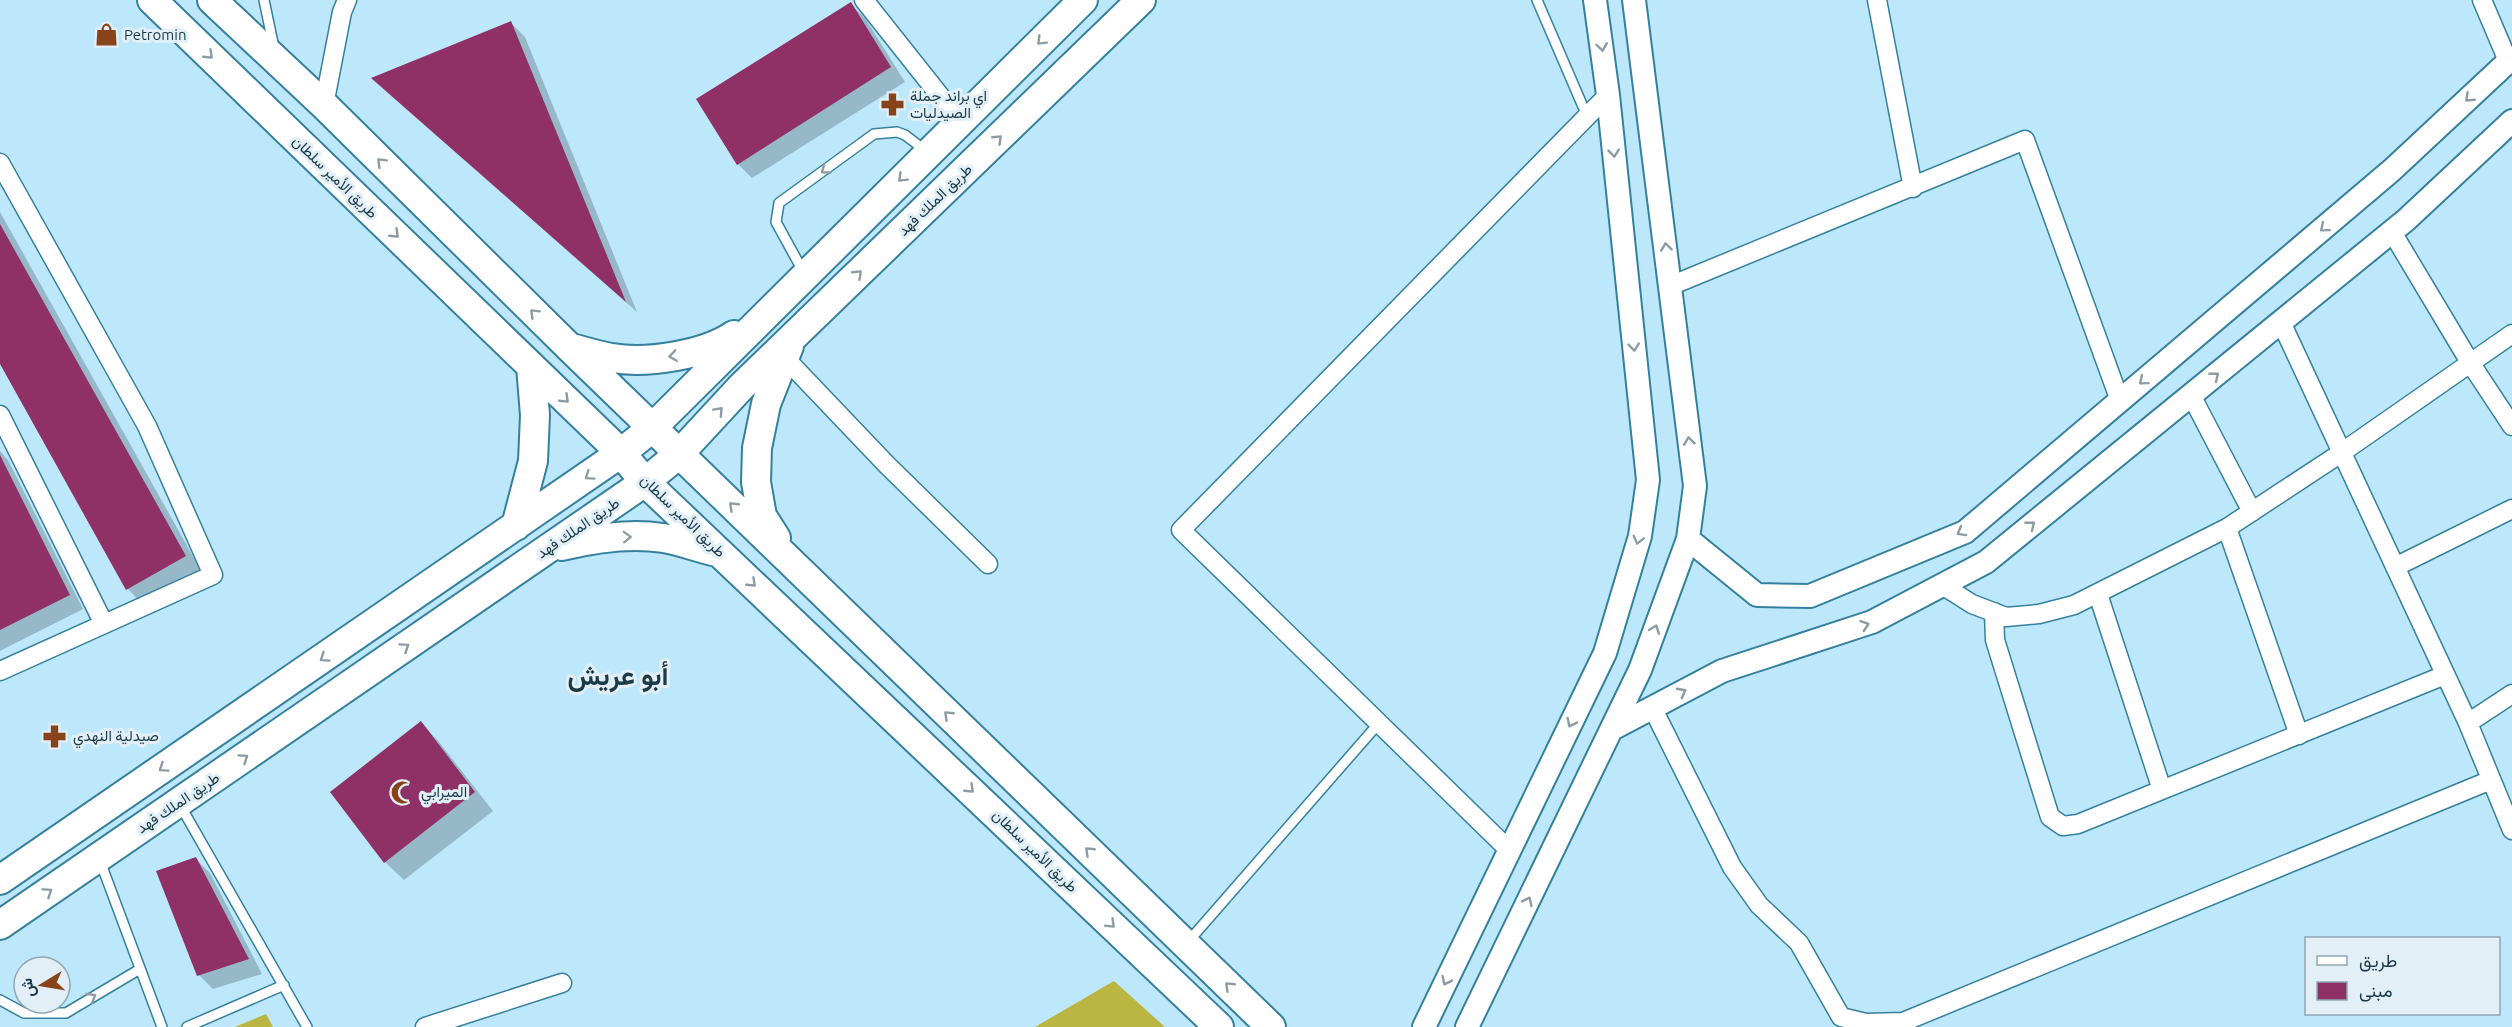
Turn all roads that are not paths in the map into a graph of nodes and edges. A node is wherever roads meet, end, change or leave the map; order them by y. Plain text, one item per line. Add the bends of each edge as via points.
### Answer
1 (152, 0) edge
2 (213, 0) edge
3 (264, 0) edge
4 (347, 0) edge
5 (864, 0) edge
6 (1083, 0) edge
7 (1141, 0) edge
8 (1537, 0) edge
9 (1595, 0) edge
10 (1634, 0) edge
11 (1877, 0) edge
12 (2482, 0) edge
13 (2510, 59) edge
14 (278, 62) junction
15 (1646, 89) junction
16 (1608, 95) junction
17 (324, 105) junction
18 (1587, 116) junction
19 (960, 121) junction
20 (2512, 121) edge
21 (928, 152) junction
22 (0, 163) edge
23 (1913, 188) junction
24 (2392, 232) junction
25 (805, 274) junction
26 (1670, 286) junction
27 (764, 316) junction
28 (2281, 322) junction
29 (2512, 334) edge
30 (569, 347) junction
31 (788, 348) junction
32 (2471, 364) junction
33 (531, 366) junction
34 (2191, 395) junction
35 (2120, 401) junction
36 (1, 421) edge
37 (2512, 426) edge
38 (652, 428) junction
39 (621, 453) junction
40 (2341, 453) junction
41 (679, 454) junction
42 (645, 482) junction
43 (2512, 509) edge
44 (2252, 512) junction
45 (516, 526) junction
46 (2227, 528) junction
47 (1688, 539) junction
48 (548, 549) junction
49 (721, 554) junction
50 (791, 563) junction
51 (988, 564) dead end
52 (2395, 567) junction
53 (1942, 585) junction
54 (2098, 594) junction
55 (1994, 612) junction
56 (104, 624) junction
57 (0, 671) edge
58 (2445, 675) junction
59 (2512, 694) edge
60 (1652, 707) junction
61 (1379, 723) junction
62 (2468, 723) junction
63 (1612, 729) junction
64 (2299, 735) junction
65 (2491, 780) junction
66 (2162, 790) junction
67 (178, 802) junction
68 (2512, 830) edge
69 (1509, 850) junction
70 (98, 857) junction
71 (0, 880) edge
72 (0, 925) edge
73 (1468, 936) junction
74 (1186, 945) junction
75 (1503, 953) junction
76 (140, 969) junction
77 (562, 982) dead end
78 (284, 985) junction
79 (0, 1000) edge
80 (162, 1027) edge
81 (187, 1027) edge
82 (307, 1027) edge
83 (425, 1027) edge
84 (1219, 1027) edge
85 (1271, 1027) edge
86 (1424, 1027) edge
87 (1467, 1027) edge

1 -> 33 highway, طريق الأمير سلطان
2 - 14 highway
3 - 14 lane
4 - 17 street
5 - 19 street
6 -> 19 highway
31 -> 7 highway, طريق الملك فهد
8 - 18 lane
9 -> 16 street
10 - 15 street
11 - 23 street
12 - 13 street
13 -> 35 street via 2392,170
14 - 17 highway
15 - 16 street
26 -> 15 street
16 - 18 street
16 -> 69 street via 1648,480 1640,536 1605,653
30 -> 17 highway
18 - 61 street via 1181,530
19 - 21 highway
20 - 24 street
21 -> 25 highway
21 -> 25 lane via 897,132 874,134 779,203 777,222
22 - 56 street via 147,426 213,575
23 - 26 street
23 - 35 street via 2025,140
24 - 28 street
24 - 32 street
25 - 27 highway
47 -> 26 street via 1695,486
27 -> 30 highway via 720,344 677,357 613,359
27 - 38 highway
34 -> 28 street
28 - 40 street
29 - 32 street
30 - 38 highway
41 -> 31 highway, طريق الملك فهد via 741,387
31 - 50 highway via 766,404 757,448 756,482 762,516
31 - 51 street via 887,465
32 - 37 street
32 - 40 street
33 -> 39 highway, طريق الأمير سلطان
33 - 45 highway via 535,415 532,461
34 - 44 street
53 -> 34 street via 1986,562
35 -> 47 street via 1965,532 1810,596 1756,595
36 - 56 street
38 - 39 highway
38 - 41 highway
39 - 42 highway, طريق الأمير سلطان
39 -> 45 highway
40 - 44 street
40 - 52 street
41 - 42 highway, طريق الملك فهد
50 -> 41 highway
42 - 48 highway, طريق الملك فهد
42 - 49 highway, طريق الأمير سلطان
43 - 52 street
44 - 46 street
45 -> 71 highway
46 - 54 street
46 - 64 street
63 -> 47 street via 1640,670
48 -> 49 highway via 631,536 663,538
67 -> 48 highway, طريق الملك فهد
49 -> 84 highway, طريق الأمير سلطان
74 -> 50 highway
52 - 58 street
53 - 55 street
60 -> 53 street via 1722,671 1872,622
54 - 55 street via 2039,614 2006,617
54 - 66 street
55 - 66 street via 1995,640 2050,817 2062,826 2078,824
56 - 57 street
58 - 62 street
58 - 64 street
59 - 62 street
60 - 63 street
60 - 65 street via 1732,867 1759,905 1799,944 1841,1017 1866,1023 1903,1022
61 - 69 street
61 - 74 lane
62 - 65 street
75 -> 63 street
64 - 66 street
65 - 68 street
67 - 70 highway, طريق الملك فهد
67 - 78 lane
69 - 73 street
72 -> 70 highway, طريق الملك فهد
70 - 76 lane
73 - 75 street
73 -> 86 street
85 -> 74 highway
75 - 87 street
79 -> 76 lane via 24,1013 66,1013
76 - 80 lane
77 - 83 street
78 - 81 lane
78 - 82 lane

